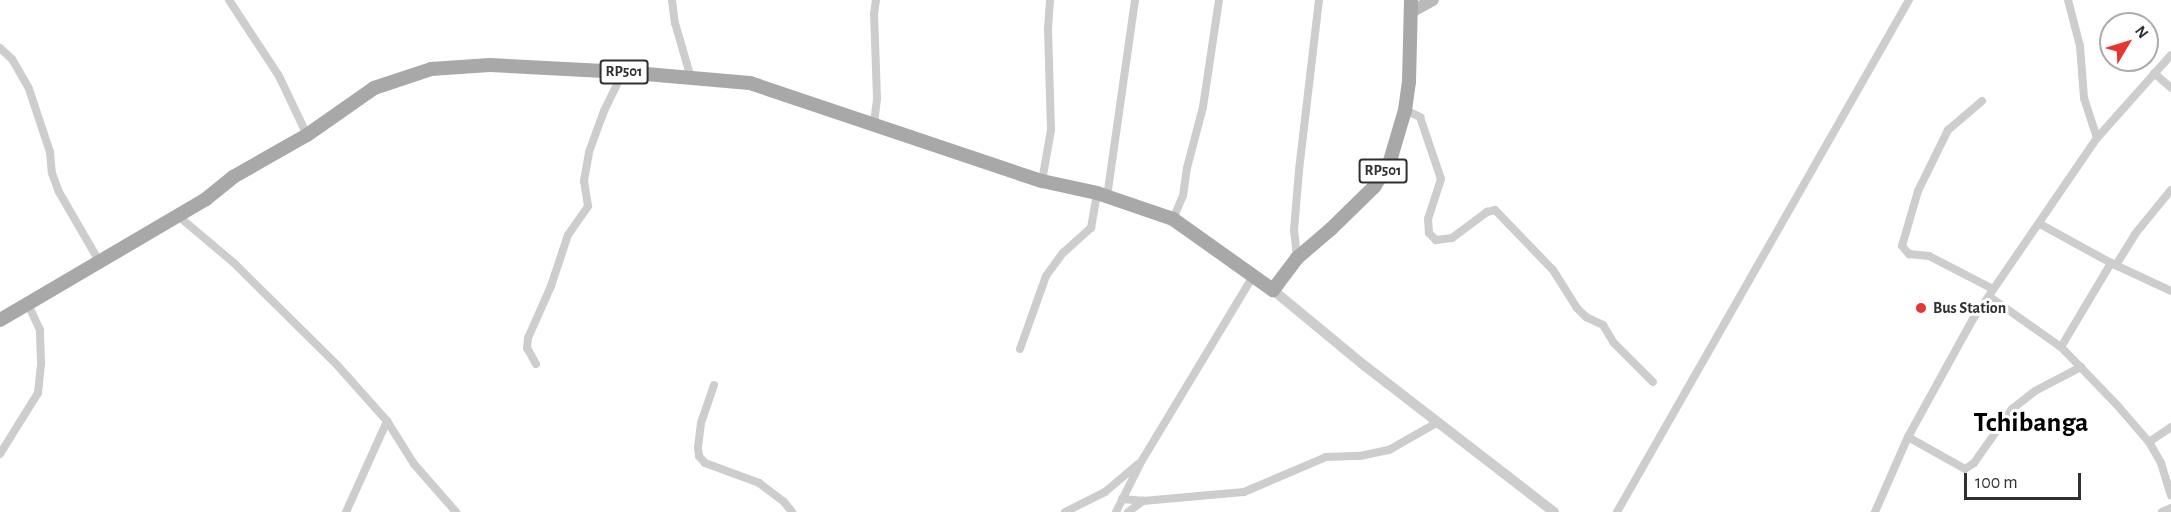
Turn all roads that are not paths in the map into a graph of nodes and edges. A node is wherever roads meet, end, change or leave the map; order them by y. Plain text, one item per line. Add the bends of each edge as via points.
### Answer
1 (229, 0) edge
2 (672, 0) edge
3 (876, 0) edge
4 (1050, 0) edge
5 (1135, 0) edge
6 (1219, 0) edge
7 (1319, 0) edge
8 (1433, 0) edge
9 (1909, 0) edge
10 (2068, 0) edge
11 (1411, 6) edge
12 (0, 48) edge
13 (2171, 55) edge
14 (623, 72) junction
15 (2154, 73) junction
16 (691, 78) junction
17 (2171, 88) edge
18 (1982, 101) dead end
19 (1405, 110) junction
20 (874, 123) junction
21 (307, 135) junction
22 (2097, 138) junction
23 (1042, 181) junction
24 (2171, 190) edge
25 (1102, 195) junction
26 (177, 215) junction
27 (1173, 219) junction
28 (2040, 224) junction
29 (1297, 258) junction
30 (99, 261) junction
31 (2113, 264) junction
32 (1253, 276) junction
33 (1273, 290) junction
34 (2171, 291) edge
35 (1991, 293) junction
36 (28, 304) junction
37 (0, 320) edge
38 (2061, 347) junction
39 (1020, 349) dead end
40 (536, 364) dead end
41 (2080, 367) junction
42 (1653, 382) dead end
43 (714, 385) dead end
44 (387, 421) junction
45 (1438, 422) junction
46 (2171, 427) edge
47 (1908, 437) junction
48 (2149, 442) junction
49 (0, 454) edge
50 (1141, 462) junction
51 (2171, 496) edge
52 (1122, 499) junction
53 (1143, 501) junction
54 (2171, 508) edge
55 (346, 512) edge
56 (456, 512) edge
57 (792, 512) edge
58 (1065, 512) edge
59 (1116, 512) edge
60 (1128, 512) edge
61 (1554, 512) edge
62 (1617, 512) edge
63 (1875, 512) edge
64 (2162, 512) edge

1 - 21 street via 279,76
2 - 16 street
3 - 20 street
4 - 23 street via 1051,130
5 - 25 street
6 - 27 street via 1203,107 1183,196
7 - 29 street via 1299,170 1294,230
8 - 11 main road
9 - 62 street
10 - 22 street via 2080,46 2084,98
11 - 19 main road, RP501
12 - 30 street via 12,59 29,90 59,192
13 - 15 street
14 - 16 main road, RP501
14 - 21 main road, RP501 via 490,65 431,69 374,88
14 - 40 street via 589,152 584,181 588,206 568,236 528,338 527,348
15 - 17 street
15 - 22 street
16 - 20 main road, RP501 via 750,83
18 - 35 street via 1948,130 1918,191 1902,246 1909,254 1929,256
19 - 29 main road, RP501 via 1389,161 1374,187
19 - 42 street via 1420,117 1441,179 1428,219 1429,233 1436,240 1452,238 1495,210 1552,270 1577,308 1603,326 1614,343
20 - 23 main road, RP501
21 - 26 main road, RP501 via 233,177 206,199
22 - 28 street
23 - 25 main road, RP501
24 - 31 street
25 - 27 main road, RP501
25 - 39 street via 1091,228 1046,276
26 - 30 main road, RP501
26 - 44 street via 234,262
27 - 32 main road, RP501
28 - 31 street
28 - 35 street
29 - 33 main road, RP501
30 - 36 main road, RP501
31 - 34 street
31 - 38 street
32 - 33 main road, RP501
32 - 50 street
33 - 45 street
35 - 38 street
35 - 47 street
36 - 37 main road, RP501
36 - 49 street via 40,330 38,393
38 - 41 street
41 - 47 street via 2035,391 2012,409 1965,469
41 - 48 street
43 - 57 street via 701,423 699,456 705,463 759,483
44 - 55 street
44 - 56 street via 414,464
45 - 53 street via 1389,450 1326,457 1245,492
45 - 61 street
46 - 48 street
47 - 63 street
48 - 51 street via 2161,463
50 - 52 street
50 - 58 street via 1105,492
52 - 53 street
52 - 59 street
53 - 60 street
54 - 64 street

